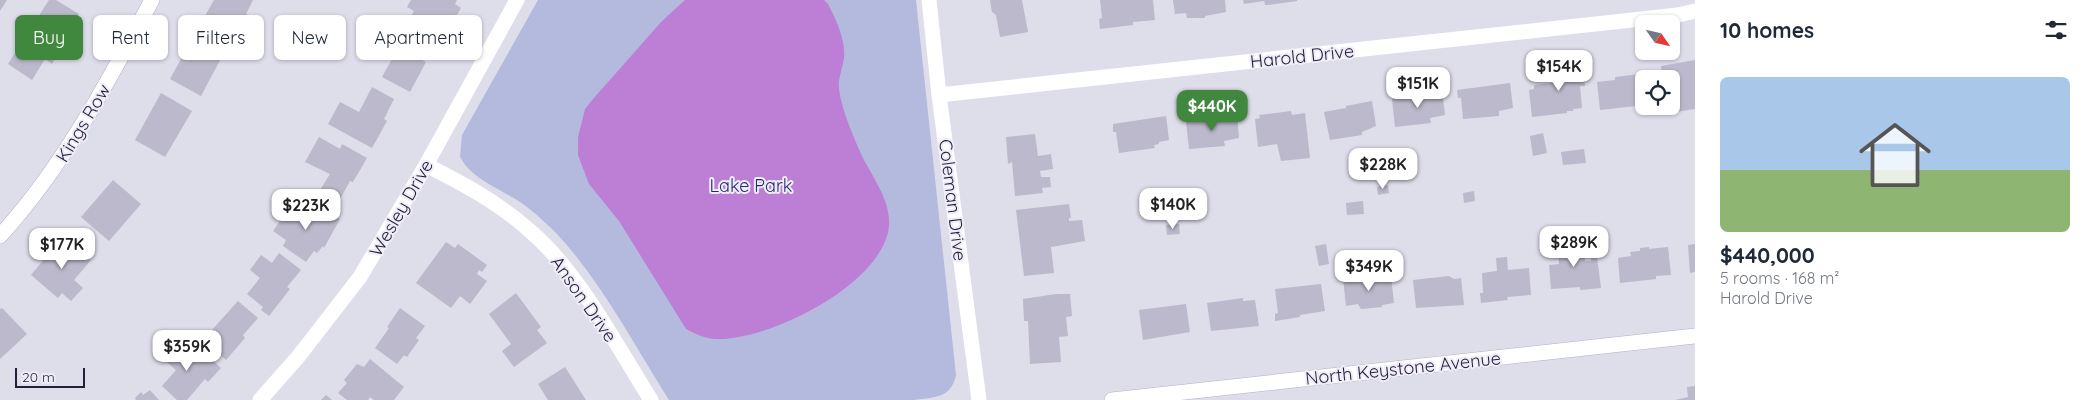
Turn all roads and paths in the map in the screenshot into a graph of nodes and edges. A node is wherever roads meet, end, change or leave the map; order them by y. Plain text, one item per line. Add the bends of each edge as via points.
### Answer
1 (152, 0) edge
2 (517, 0) edge
3 (929, 0) edge
4 (1695, 11) edge
5 (939, 95) junction
6 (426, 165) junction
7 (0, 236) edge
8 (1695, 336) edge
9 (260, 400) edge
10 (651, 400) edge
11 (979, 400) edge
12 (1112, 400) edge

1 - 7 street, Kings Row via 77,135 41,188
2 - 6 street, Wesley Drive
3 - 5 street, Coleman Drive
4 - 5 street, Harold Drive
5 - 11 street, Coleman Drive
6 - 9 street, Wesley Drive via 360,277
6 - 10 street, Anson Drive via 507,212 550,250 578,286
8 - 12 street, North Keystone Avenue

